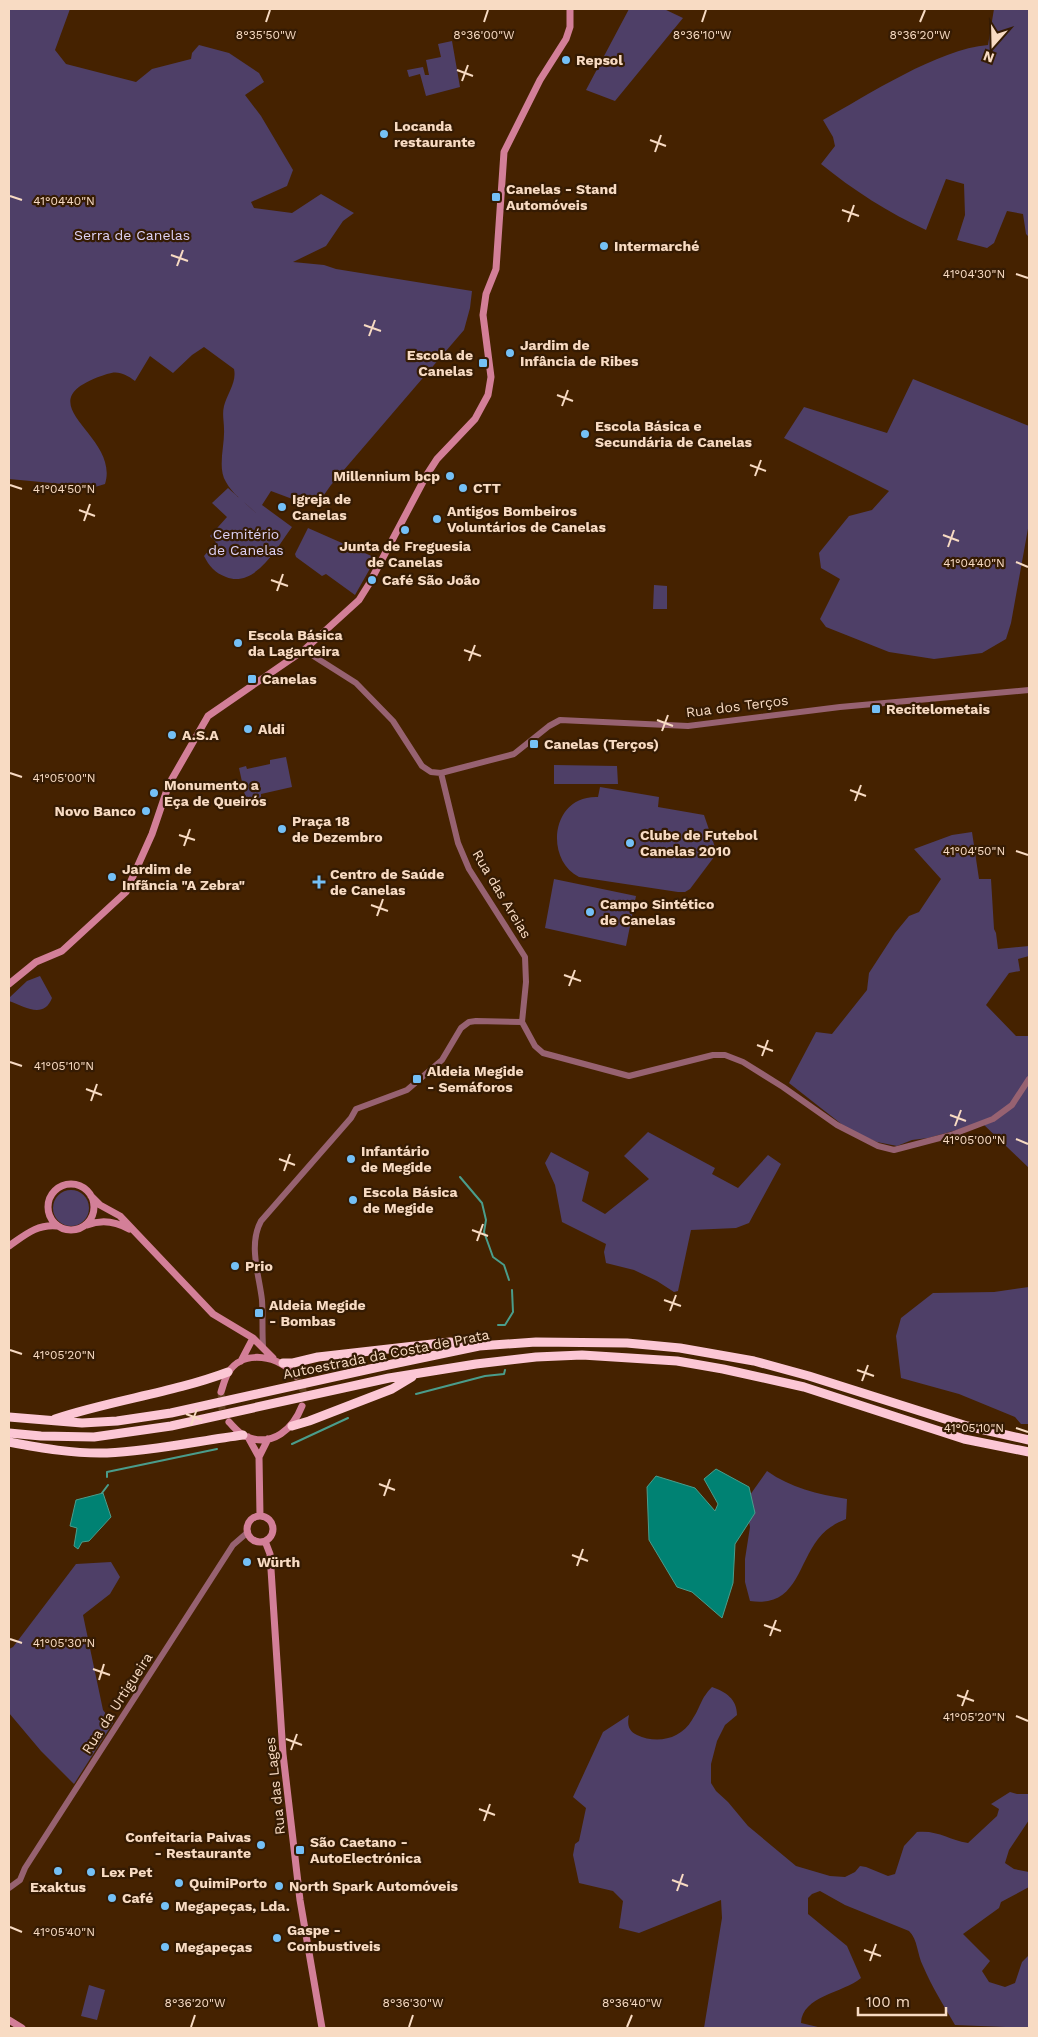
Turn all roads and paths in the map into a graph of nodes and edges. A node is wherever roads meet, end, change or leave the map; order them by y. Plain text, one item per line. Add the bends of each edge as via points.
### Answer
1 (570, 9) edge
2 (304, 650) junction
3 (1029, 690) edge
4 (441, 773) junction
5 (9, 984) edge
6 (522, 1022) junction
7 (1029, 1079) edge
8 (91, 1196) junction
9 (48, 1205) junction
10 (57, 1226) junction
11 (82, 1228) junction
12 (35, 1229) junction
13 (134, 1232) junction
14 (9, 1246) edge
15 (263, 1323) junction
16 (240, 1332) junction
17 (253, 1338) junction
18 (479, 1346) junction
19 (262, 1347) junction
20 (246, 1350) junction
21 (273, 1358) junction
22 (241, 1361) junction
23 (283, 1363) junction
24 (228, 1372) junction
25 (415, 1375) junction
26 (296, 1376) tunnel mouth
27 (221, 1392) tunnel mouth
28 (302, 1406) tunnel mouth
29 (9, 1417) edge
30 (52, 1421) junction
31 (229, 1422) tunnel mouth
32 (292, 1426) junction
33 (9, 1433) edge
34 (245, 1436) junction
35 (268, 1439) junction
36 (1029, 1440) edge
37 (9, 1442) edge
38 (1029, 1452) edge
39 (259, 1457) junction
40 (260, 1516) junction
41 (248, 1532) junction
42 (265, 1541) junction
43 (9, 1888) edge
44 (9, 2020) edge
45 (22, 2028) edge
46 (322, 2028) edge

1 - 2 main road via 570,28 566,39 540,80 504,152 496,269 486,294 483,315 491,377 488,395 475,419 437,459 426,476 359,600
2 - 4 street via 365,691 393,722 422,766 431,772
2 - 5 main road via 208,716 169,784 152,834 126,892 62,951 36,962
3 - 4 street, Rua dos Terços via 840,707 703,725 560,720 514,754
4 - 6 street, Rua das Areias via 458,843 469,870 525,957 527,972
6 - 7 street via 543,1053 629,1076 724,1055 751,1066 836,1125 878,1146 894,1150 951,1135 993,1119 1012,1105
6 - 15 street via 468,1022 442,1060 407,1090 356,1109 260,1221 255,1232
8 - 9 main road via 83,1187 68,1184 54,1191
8 - 11 main road via 94,1210
8 - 13 main road via 120,1216
9 - 10 main road via 48,1213
9 - 12 main road via 42,1222
10 - 11 main road via 69,1230
10 - 12 main road via 45,1225
11 - 13 main road via 103,1221 115,1222
12 - 14 main road
13 - 16 main road via 213,1314
15 - 17 street
15 - 19 street
16 - 17 main road
16 - 20 main road
17 - 19 main road
17 - 20 main road
18 - 23 highway via 450,1342
18 - 30 highway, Autoestrada da Costa de Prata via 171,1413 116,1421
18 - 36 highway, Autoestrada da Costa de Prata via 536,1342 627,1343 726,1355 809,1376 967,1426
19 - 21 main road
20 - 22 main road
21 - 22 main road
21 - 23 main road
22 - 24 main road
23 - 26 main road
24 - 27 main road
24 - 30 highway
25 - 32 highway via 392,1389
25 - 33 highway, Autoestrada da Costa de Prata via 171,1426 94,1437
25 - 38 highway, Autoestrada da Costa de Prata via 536,1357 582,1355 677,1361 804,1387 964,1439
28 - 32 main road
29 - 30 highway, Autoestrada da Costa de Prata
31 - 34 main road
32 - 35 main road
34 - 35 main road
34 - 37 highway via 163,1449 106,1453 69,1452
34 - 39 main road
35 - 39 main road
39 - 40 main road
40 - 41 main road via 250,1521
40 - 42 main road, Rua das Lages via 271,1521 273,1528
41 - 42 main road via 252,1539
41 - 43 street, Rua da Urtigueira via 233,1544 20,1880
42 - 46 main road, Rua das Lages via 270,1554 283,1754 300,1900
44 - 45 main road

